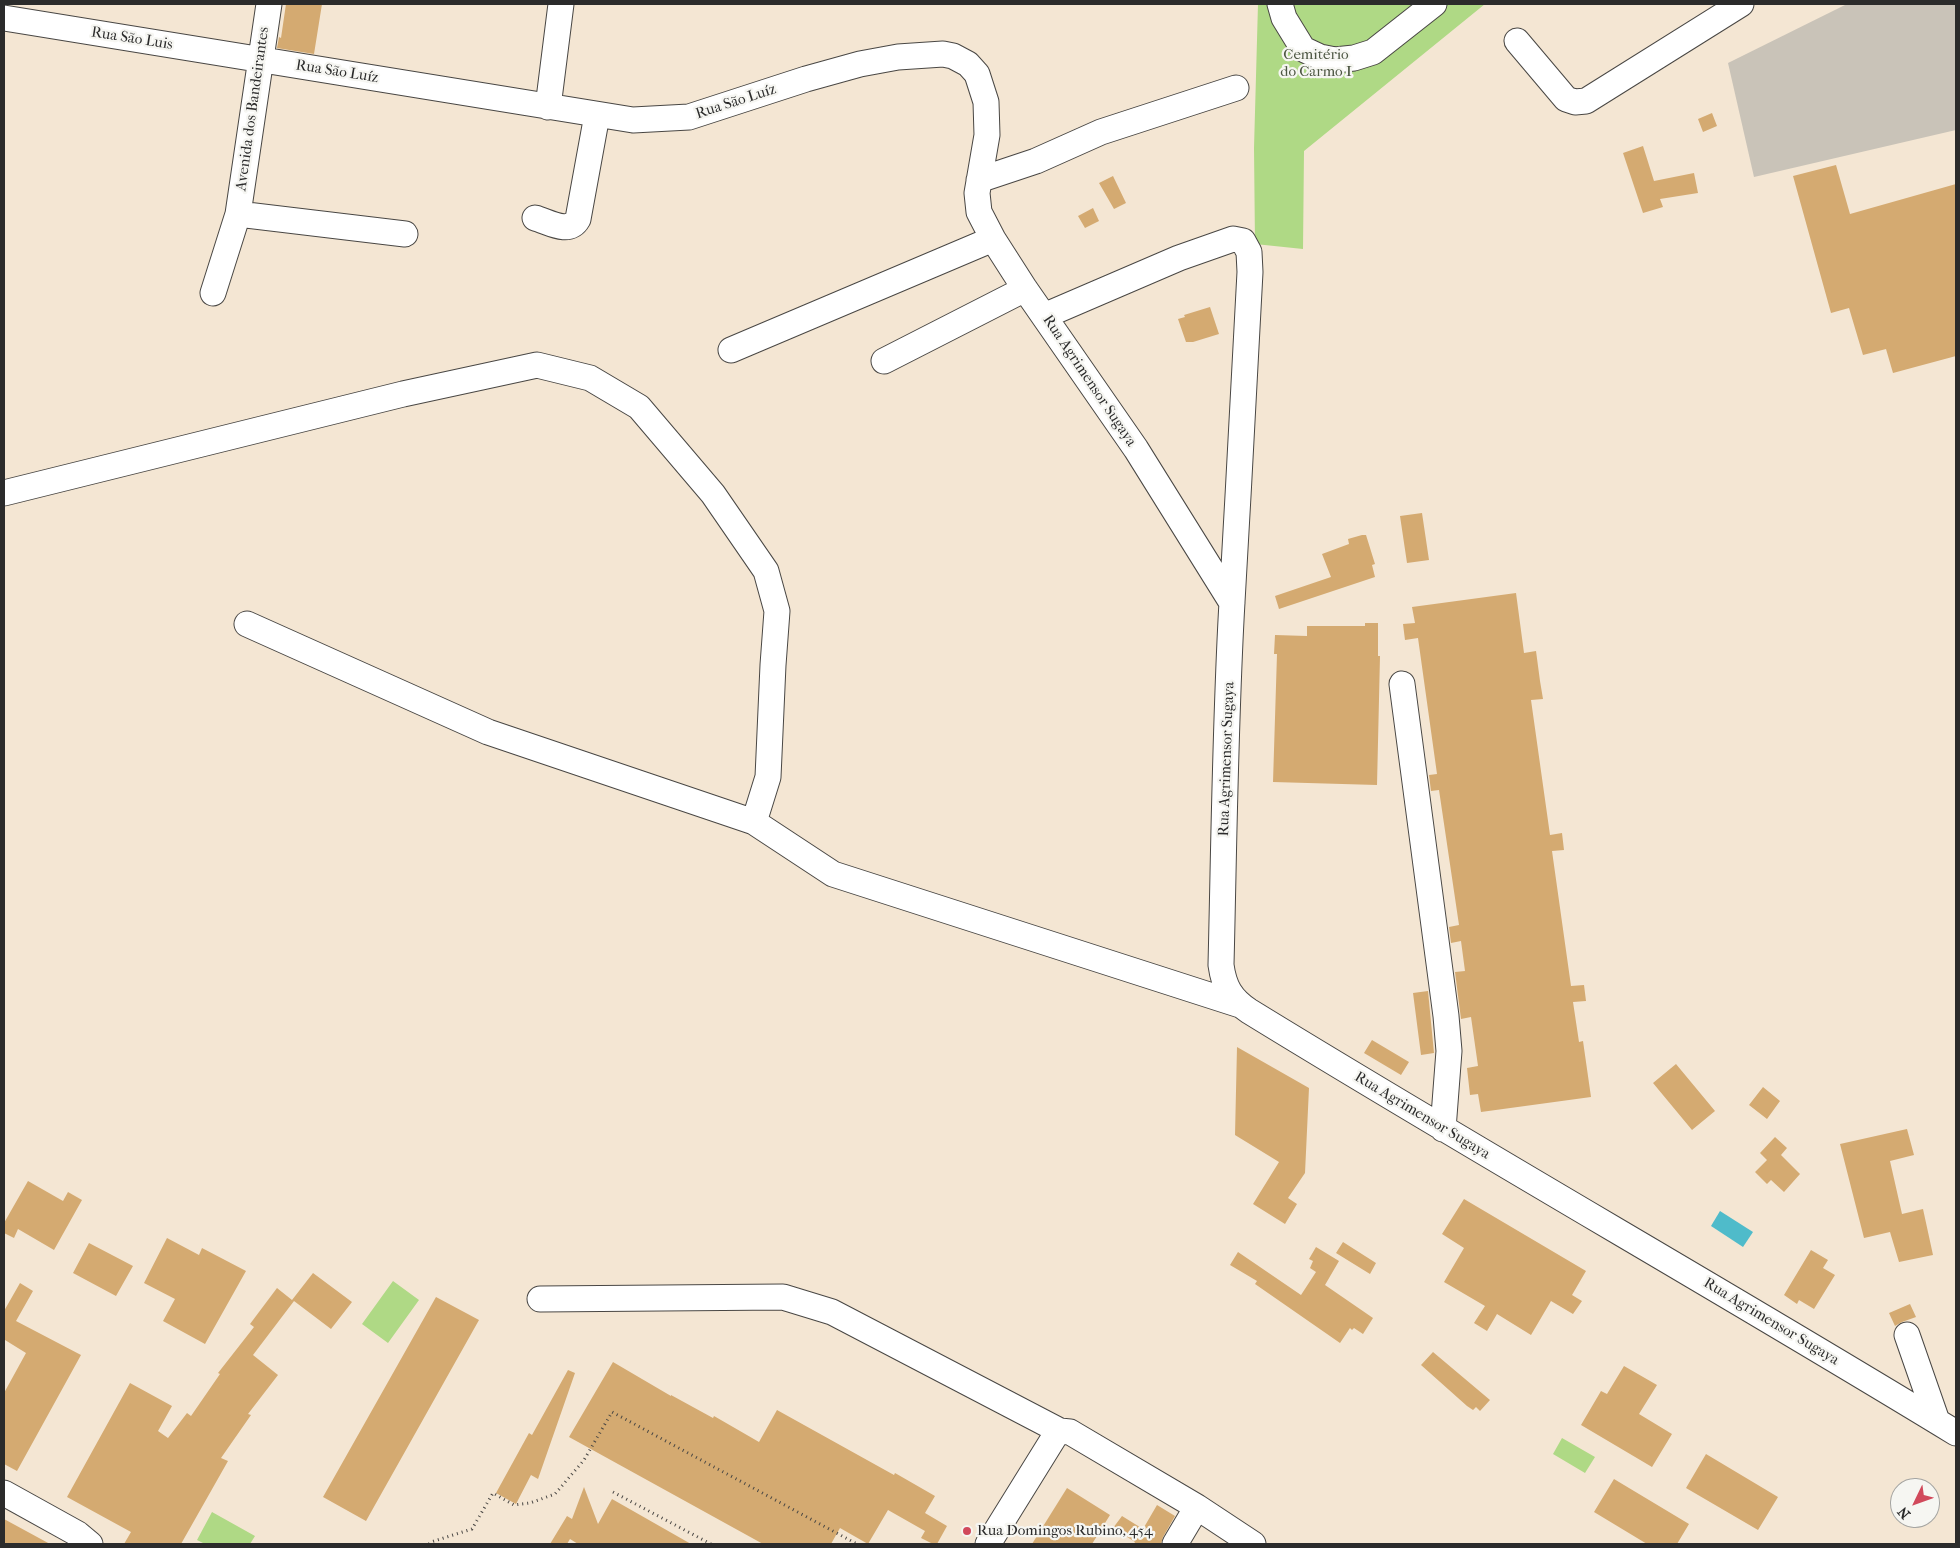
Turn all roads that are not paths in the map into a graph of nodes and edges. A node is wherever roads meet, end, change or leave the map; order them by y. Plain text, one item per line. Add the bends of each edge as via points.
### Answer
1 (269, 4) edge
2 (561, 4) edge
3 (1280, 4) edge
4 (1434, 4) edge
5 (1741, 4) edge
6 (4, 18) edge
7 (1517, 41) dead end
8 (260, 60) junction
9 (1236, 88) dead end
10 (548, 107) junction
11 (597, 115) junction
12 (979, 180) junction
13 (238, 214) junction
14 (535, 218) dead end
15 (405, 234) dead end
16 (993, 239) junction
17 (1025, 289) junction
18 (213, 293) dead end
19 (1044, 316) junction
20 (731, 350) dead end
21 (884, 361) dead end
22 (4, 493) edge
23 (1232, 603) junction
24 (247, 624) dead end
25 (1402, 684) dead end
26 (754, 822) junction
27 (1240, 1005) junction
28 (1443, 1129) junction
29 (540, 1299) dead end
30 (1907, 1335) dead end
31 (1946, 1427) edge
32 (1060, 1431) junction
33 (4, 1493) edge
34 (1197, 1508) junction
35 (90, 1544) edge
36 (988, 1544) edge
37 (1175, 1544) edge
38 (1253, 1544) edge

1 - 8 street, Avenida dos Bandeirantes
2 - 10 street
3 - 4 street via 1284,18 1303,50 1336,60 1373,52
5 - 7 street via 1586,101 1566,99
6 - 8 street, Rua São Luis
8 - 10 street, Rua São Luíz
8 - 13 street, Avenida dos Bandeirantes
9 - 12 street via 1101,132
10 - 11 street, Rua São Luíz
11 - 12 street, Rua São Luíz via 634,120 690,118 860,64 943,54 953,56 974,69 986,102 987,134
11 - 14 street via 578,218 568,227
12 - 16 street, Rua Agrimensor Sugaya via 979,212
13 - 15 street
13 - 18 street, Avenida dos Bandeirantes
16 - 17 street, Rua Agrimensor Sugaya
16 - 20 street
17 - 19 street, Rua Agrimensor Sugaya
17 - 21 street
19 - 23 street, Rua Agrimensor Sugaya via 1136,448
19 - 23 street, Rua Agrimensor Sugaya via 1215,245 1233,239 1247,245 1250,272
22 - 26 street via 403,394 537,365 590,378 639,408 713,494 766,571 778,611 768,777
23 - 27 street, Rua Agrimensor Sugaya via 1221,965 1229,994
24 - 26 street via 488,732
25 - 28 street via 1446,1016 1449,1051
26 - 27 street via 833,874
27 - 28 street, Rua Agrimensor Sugaya
28 - 31 street, Rua Agrimensor Sugaya
29 - 32 street via 783,1298 832,1312
30 - 31 street
32 - 34 street via 1070,1432
32 - 36 street
33 - 35 street
34 - 37 street
34 - 38 street

